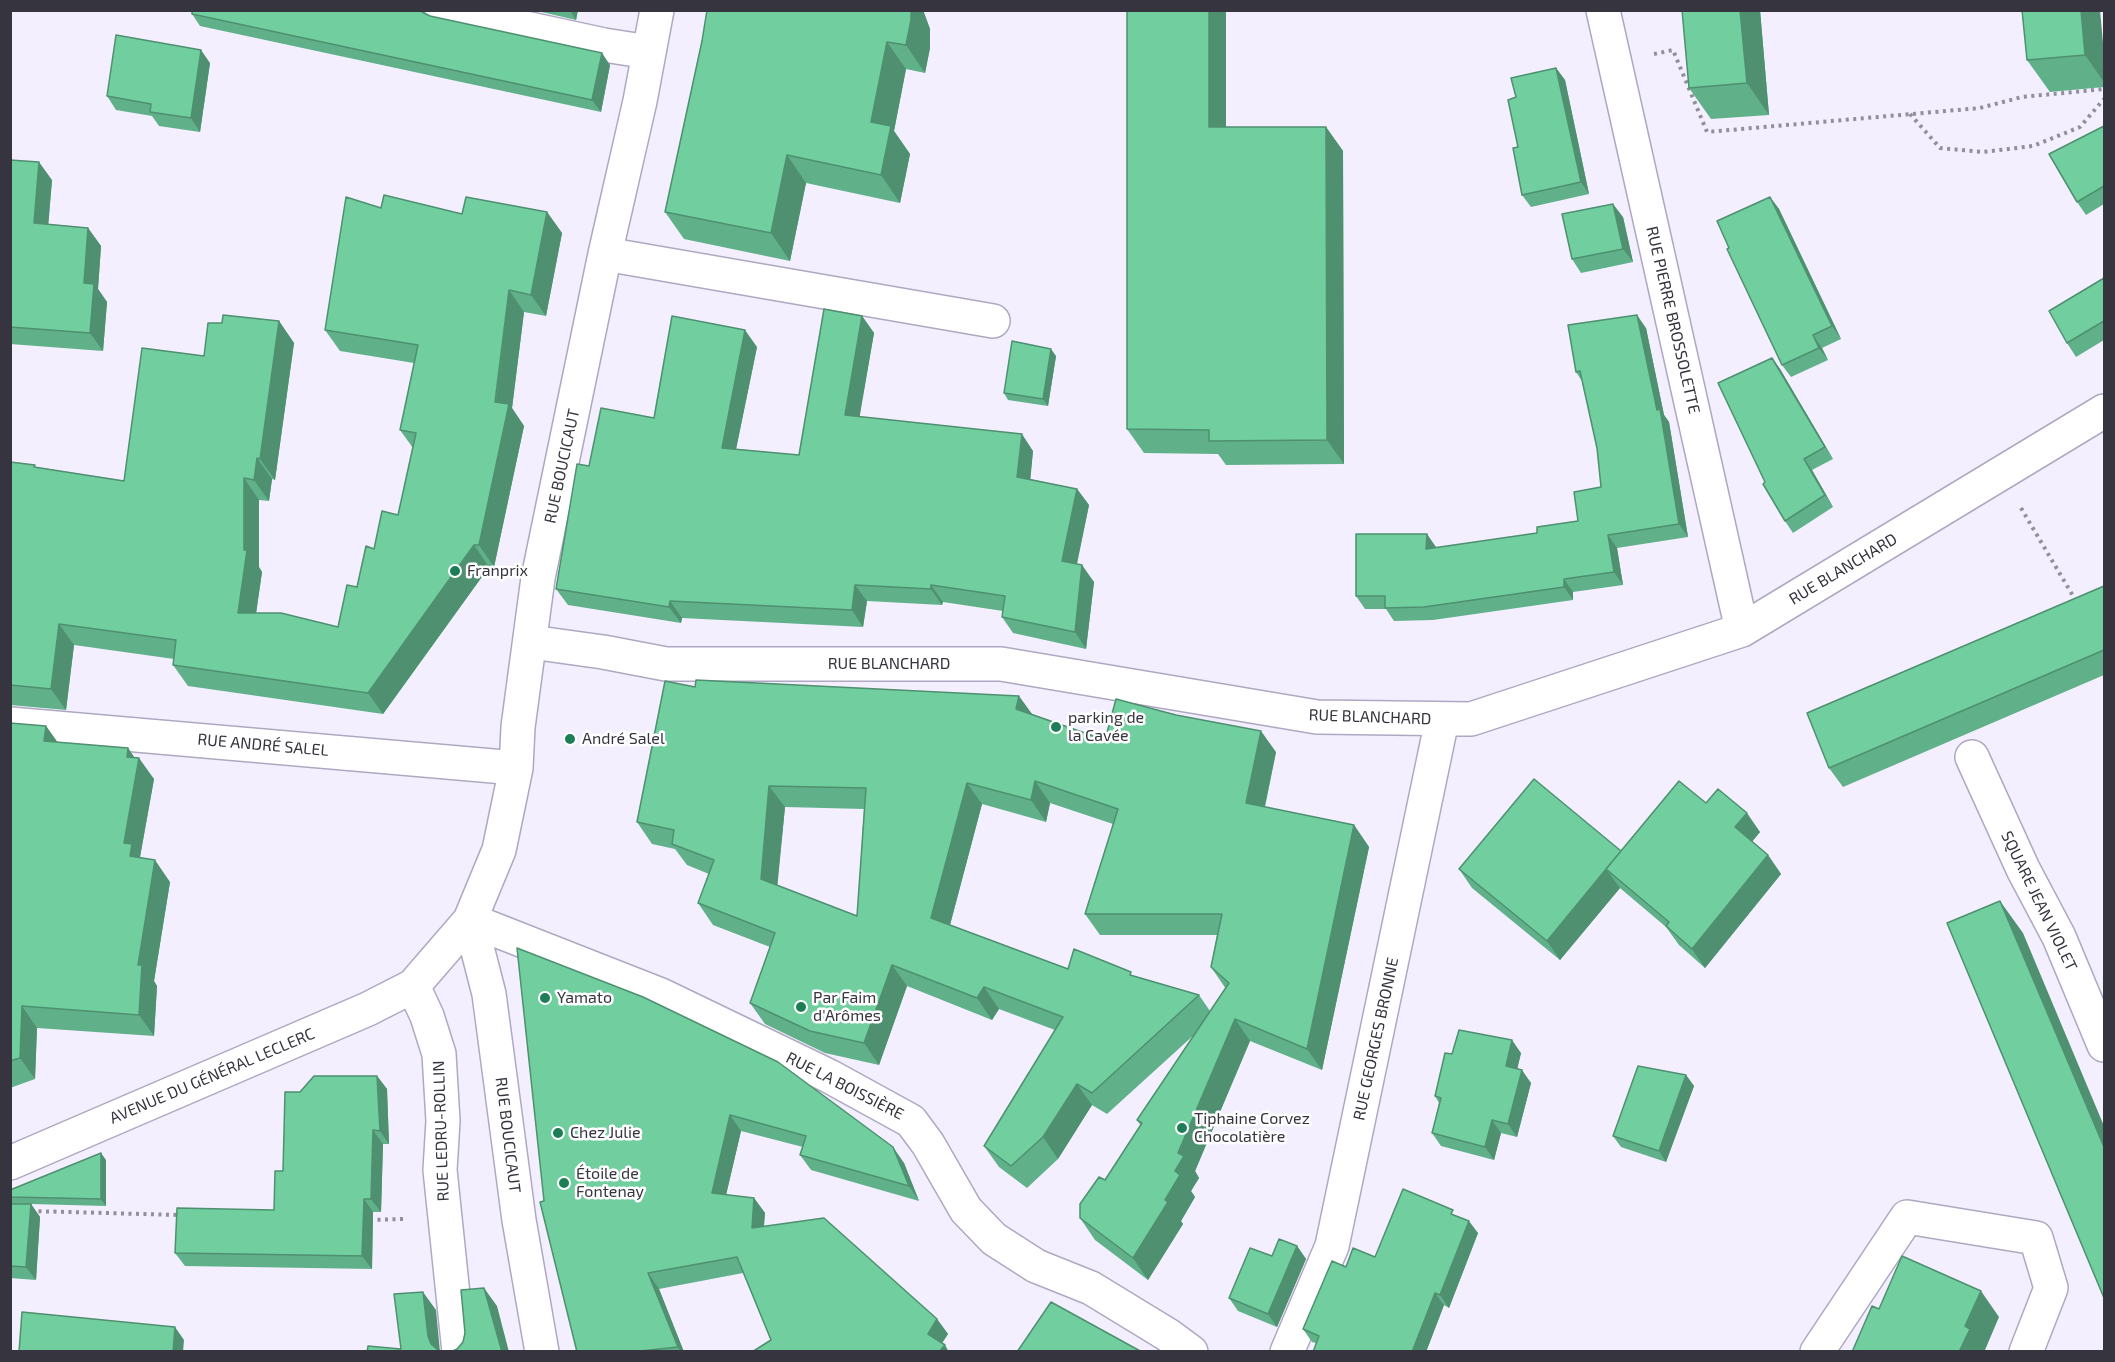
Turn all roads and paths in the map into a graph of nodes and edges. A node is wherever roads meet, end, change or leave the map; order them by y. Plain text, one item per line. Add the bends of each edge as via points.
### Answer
1 (442, 10) edge
2 (657, 10) edge
3 (1603, 10) edge
4 (649, 52) junction
5 (1615, 62) junction
6 (2104, 89) edge
7 (2104, 99) edge
8 (1910, 114) junction
9 (605, 254) junction
10 (993, 321) dead end
11 (2104, 411) edge
12 (2001, 473) junction
13 (2085, 597) edge
14 (1742, 630) junction
15 (531, 642) junction
16 (1442, 720) junction
17 (10, 724) edge
18 (1972, 757) dead end
19 (516, 768) junction
20 (470, 920) junction
21 (413, 986) junction
22 (2104, 1045) edge
23 (12, 1162) edge
24 (181, 1215) edge
25 (444, 1218) junction
26 (368, 1220) edge
27 (459, 1352) edge
28 (542, 1352) edge
29 (1191, 1352) edge
30 (1287, 1352) edge
31 (1817, 1352) edge
32 (2026, 1352) edge

1 - 4 street
2 - 4 street, RUE BOUCICAUT
3 - 5 street, RUE PIERRE BROSSOLETTE
4 - 9 street, RUE BOUCICAUT
5 - 8 path via 1673,50 1707,132
5 - 14 street, RUE PIERRE BROSSOLETTE
6 - 8 path
7 - 8 path via 2080,127 2033,146 1983,152 1940,148
9 - 10 street
9 - 15 street, RUE BOUCICAUT via 538,578
11 - 12 street, RUE BLANCHARD
12 - 13 path via 2075,601
12 - 14 street, RUE BLANCHARD
14 - 16 street, RUE BLANCHARD via 1471,719
15 - 16 street, RUE BLANCHARD via 666,664 1001,664 1317,717
15 - 19 street, RUE BOUCICAUT
16 - 30 street, RUE GEORGES BRONNE via 1332,1246
17 - 19 street, RUE ANDRÉ SALEL
18 - 22 street, SQUARE JEAN VIOLET via 2059,937
19 - 20 street, RUE BOUCICAUT via 499,850
20 - 21 street, RUE BOUCICAUT
20 - 28 street, RUE BOUCICAUT via 489,994 519,1220
20 - 29 street, RUE LA BOISSIÈRE via 661,995 829,1076 911,1121 966,1210 994,1239 1036,1266 1090,1288
21 - 23 street, AVENUE DU GÉNÉRAL LECLERC
21 - 25 street, RUE LEDRU-ROLLIN via 439,1054
23 - 24 path via 28,1211
25 - 26 path
25 - 27 street, RUE LEDRU-ROLLIN
31 - 32 street via 1907,1218 2036,1238 2051,1288

